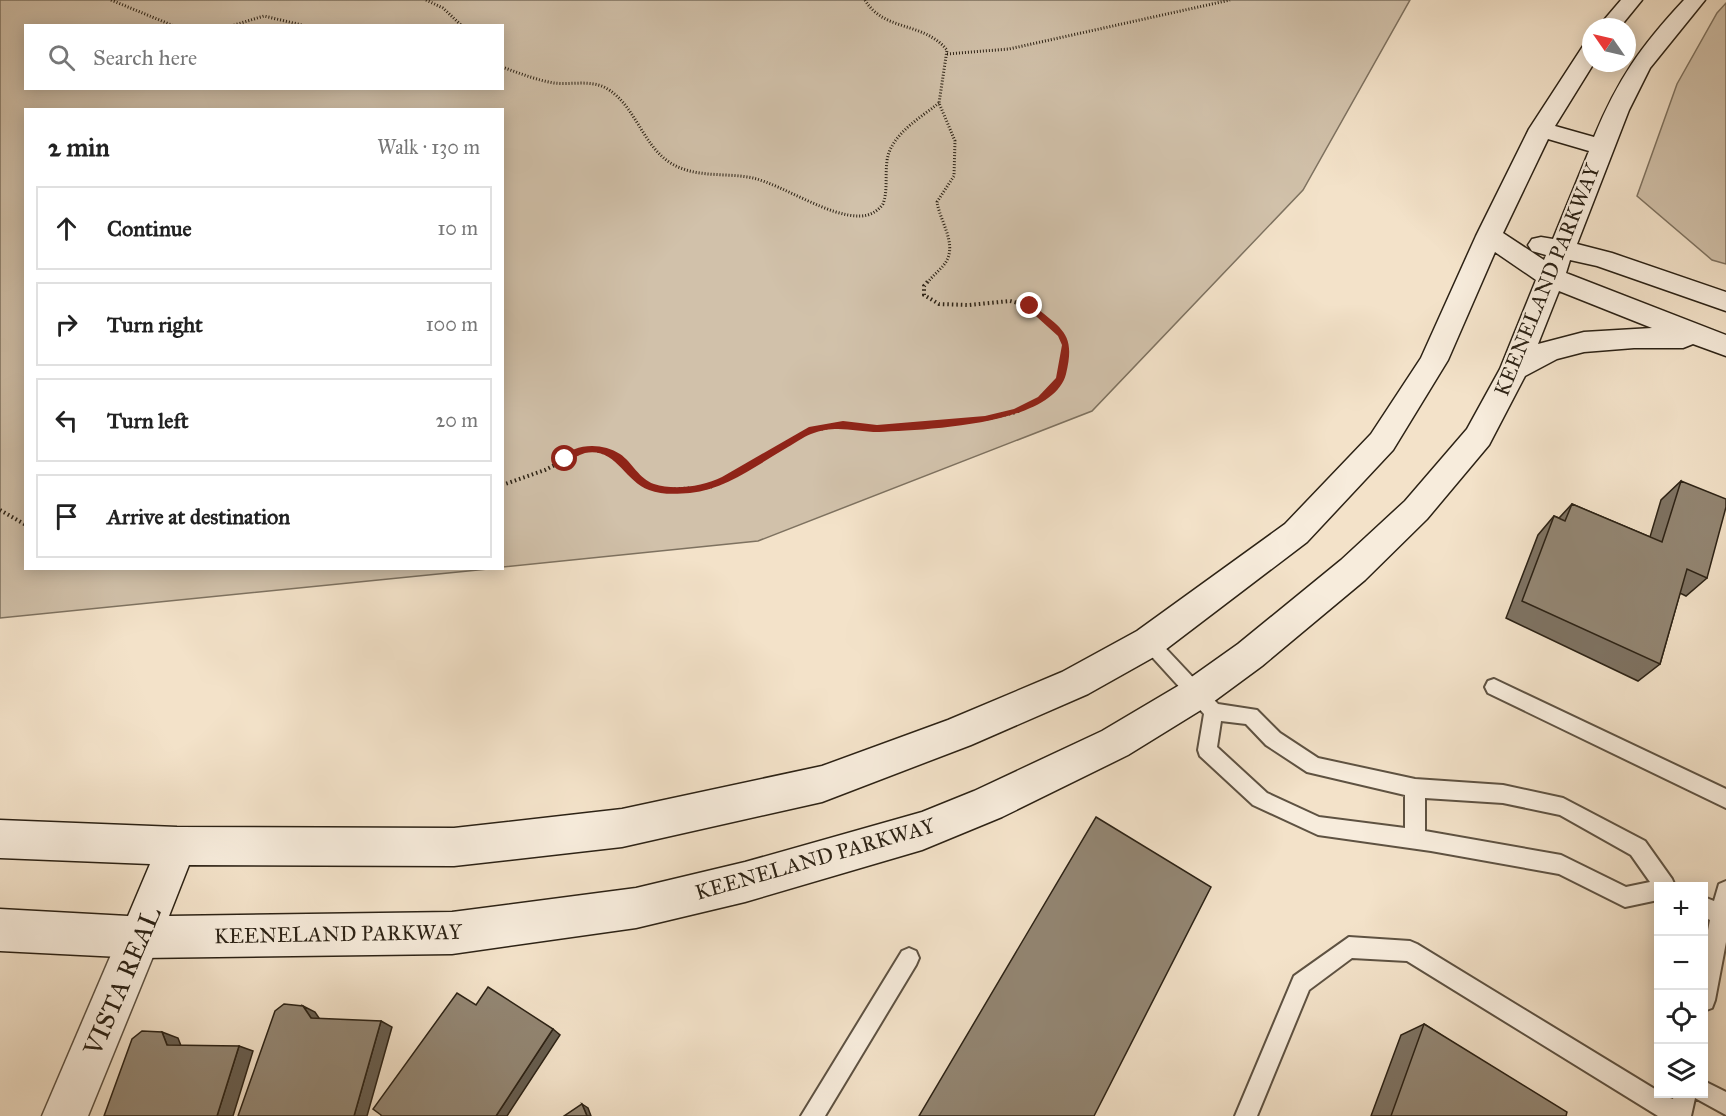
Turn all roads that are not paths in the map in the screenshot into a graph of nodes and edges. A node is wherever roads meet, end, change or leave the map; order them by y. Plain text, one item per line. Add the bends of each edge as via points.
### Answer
1 (1632, 0) edge
2 (1695, 0) edge
3 (1617, 18) edge
4 (1582, 65) edge
5 (1541, 129) junction
6 (1601, 147) junction
7 (1489, 236) junction
8 (1562, 248) junction
9 (1550, 277) junction
10 (1726, 302) edge
11 (1715, 342) edge
12 (1514, 369) junction
13 (1149, 642) junction
14 (1494, 687) dead end
15 (1204, 703) junction
16 (1415, 788) junction
17 (1726, 798) edge
18 (0, 839) edge
19 (1414, 839) junction
20 (177, 846) junction
21 (1662, 882) edge
22 (1654, 891) edge
23 (1726, 891) edge
24 (1712, 911) edge
25 (0, 930) edge
26 (140, 937) junction
27 (1721, 945) edge
28 (909, 958) dead end
29 (1707, 990) edge
30 (1708, 1094) edge
31 (1684, 1098) edge
32 (1726, 1104) edge
33 (65, 1116) edge
34 (812, 1116) edge
35 (1246, 1116) edge
36 (1680, 1116) edge

1 - 3 street
2 - 6 street, KEENELAND PARKWAY via 1639,67
4 - 5 street
5 - 6 street
5 - 7 street
6 - 8 street, KEENELAND PARKWAY
7 - 8 street
7 - 9 street
7 - 13 street via 1434,360 1382,442 1296,533
8 - 9 street, KEENELAND PARKWAY
8 - 10 street
9 - 11 street
9 - 12 street, KEENELAND PARKWAY
11 - 12 street via 1619,337 1587,340 1550,351
12 - 15 street, KEENELAND PARKWAY via 1478,437 1416,510 1353,570 1250,655
13 - 15 lane
13 - 20 street via 1075,683 958,733 822,784 621,828 454,847
14 - 17 lane
15 - 16 lane via 1251,716 1272,739 1314,766
15 - 19 lane via 1207,750 1260,799 1318,826
15 - 26 street, KEENELAND PARKWAY via 922,831 745,882 636,908 452,933
16 - 19 lane
16 - 21 lane via 1503,794 1563,807 1638,848
18 - 20 street
19 - 22 lane via 1561,865 1625,897
20 - 26 street, VISTA REAL
23 - 24 lane
24 - 27 lane
25 - 26 street, KEENELAND PARKWAY
26 - 33 street, VISTA REAL
27 - 29 lane
28 - 34 lane
30 - 32 lane
31 - 36 lane
35 - 36 lane via 1301,983 1348,948 1410,951

